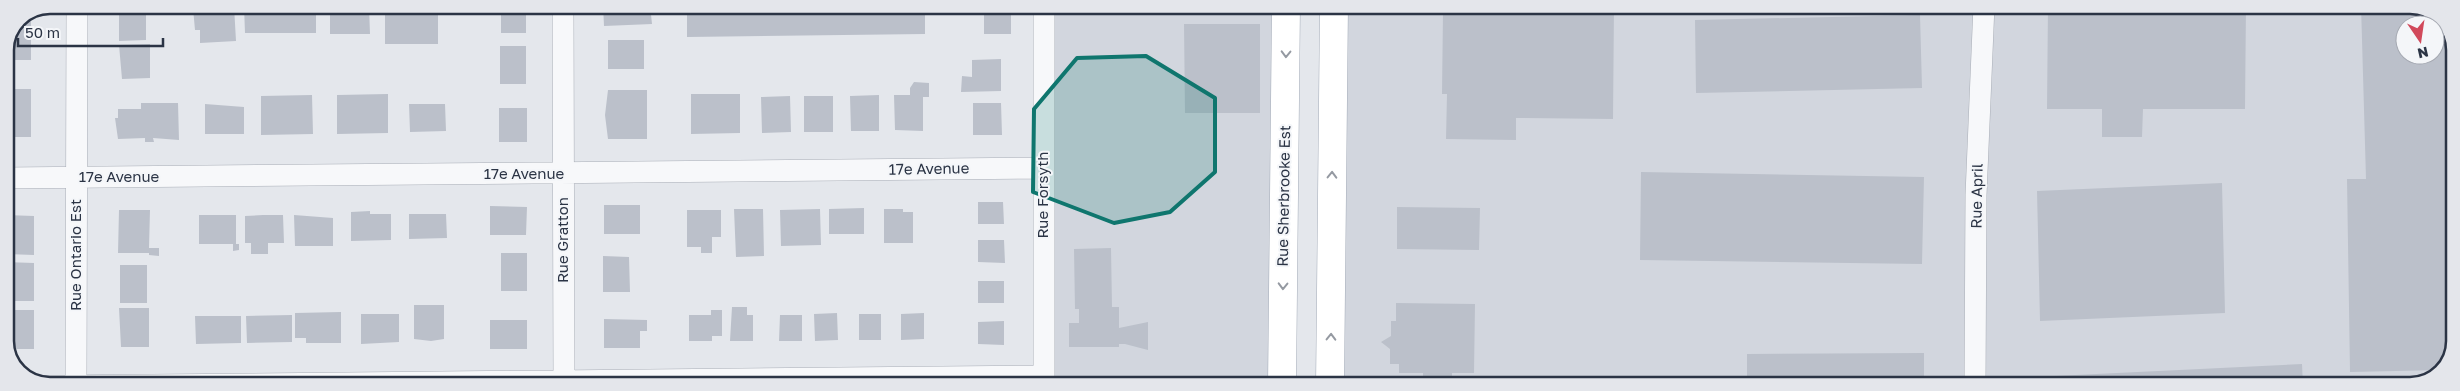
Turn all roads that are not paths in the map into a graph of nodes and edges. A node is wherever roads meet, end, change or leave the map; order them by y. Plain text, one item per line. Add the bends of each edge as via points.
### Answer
1 (77, 14) edge
2 (563, 14) edge
3 (1044, 14) edge
4 (1286, 14) edge
5 (1334, 14) edge
6 (1984, 14) edge
7 (1043, 168) junction
8 (562, 174) junction
9 (76, 177) junction
10 (14, 178) edge
11 (76, 377) edge
12 (564, 377) edge
13 (1044, 377) edge
14 (1282, 377) edge
15 (1330, 377) edge
16 (1975, 377) edge

1 - 9 street, Rue Ontario Est
2 - 8 street, Rue Gratton
3 - 7 street, Rue Forsyth
4 -> 14 main road, Rue Sherbrooke Est
15 -> 5 main road
6 - 16 street, Rue April via 1976,194
7 - 8 street, 17e Avenue
7 - 13 street, Rue Forsyth
8 - 9 street, 17e Avenue
8 - 12 street, Rue Gratton
9 - 10 street, 17e Avenue
9 - 11 street, Rue Ontario Est

